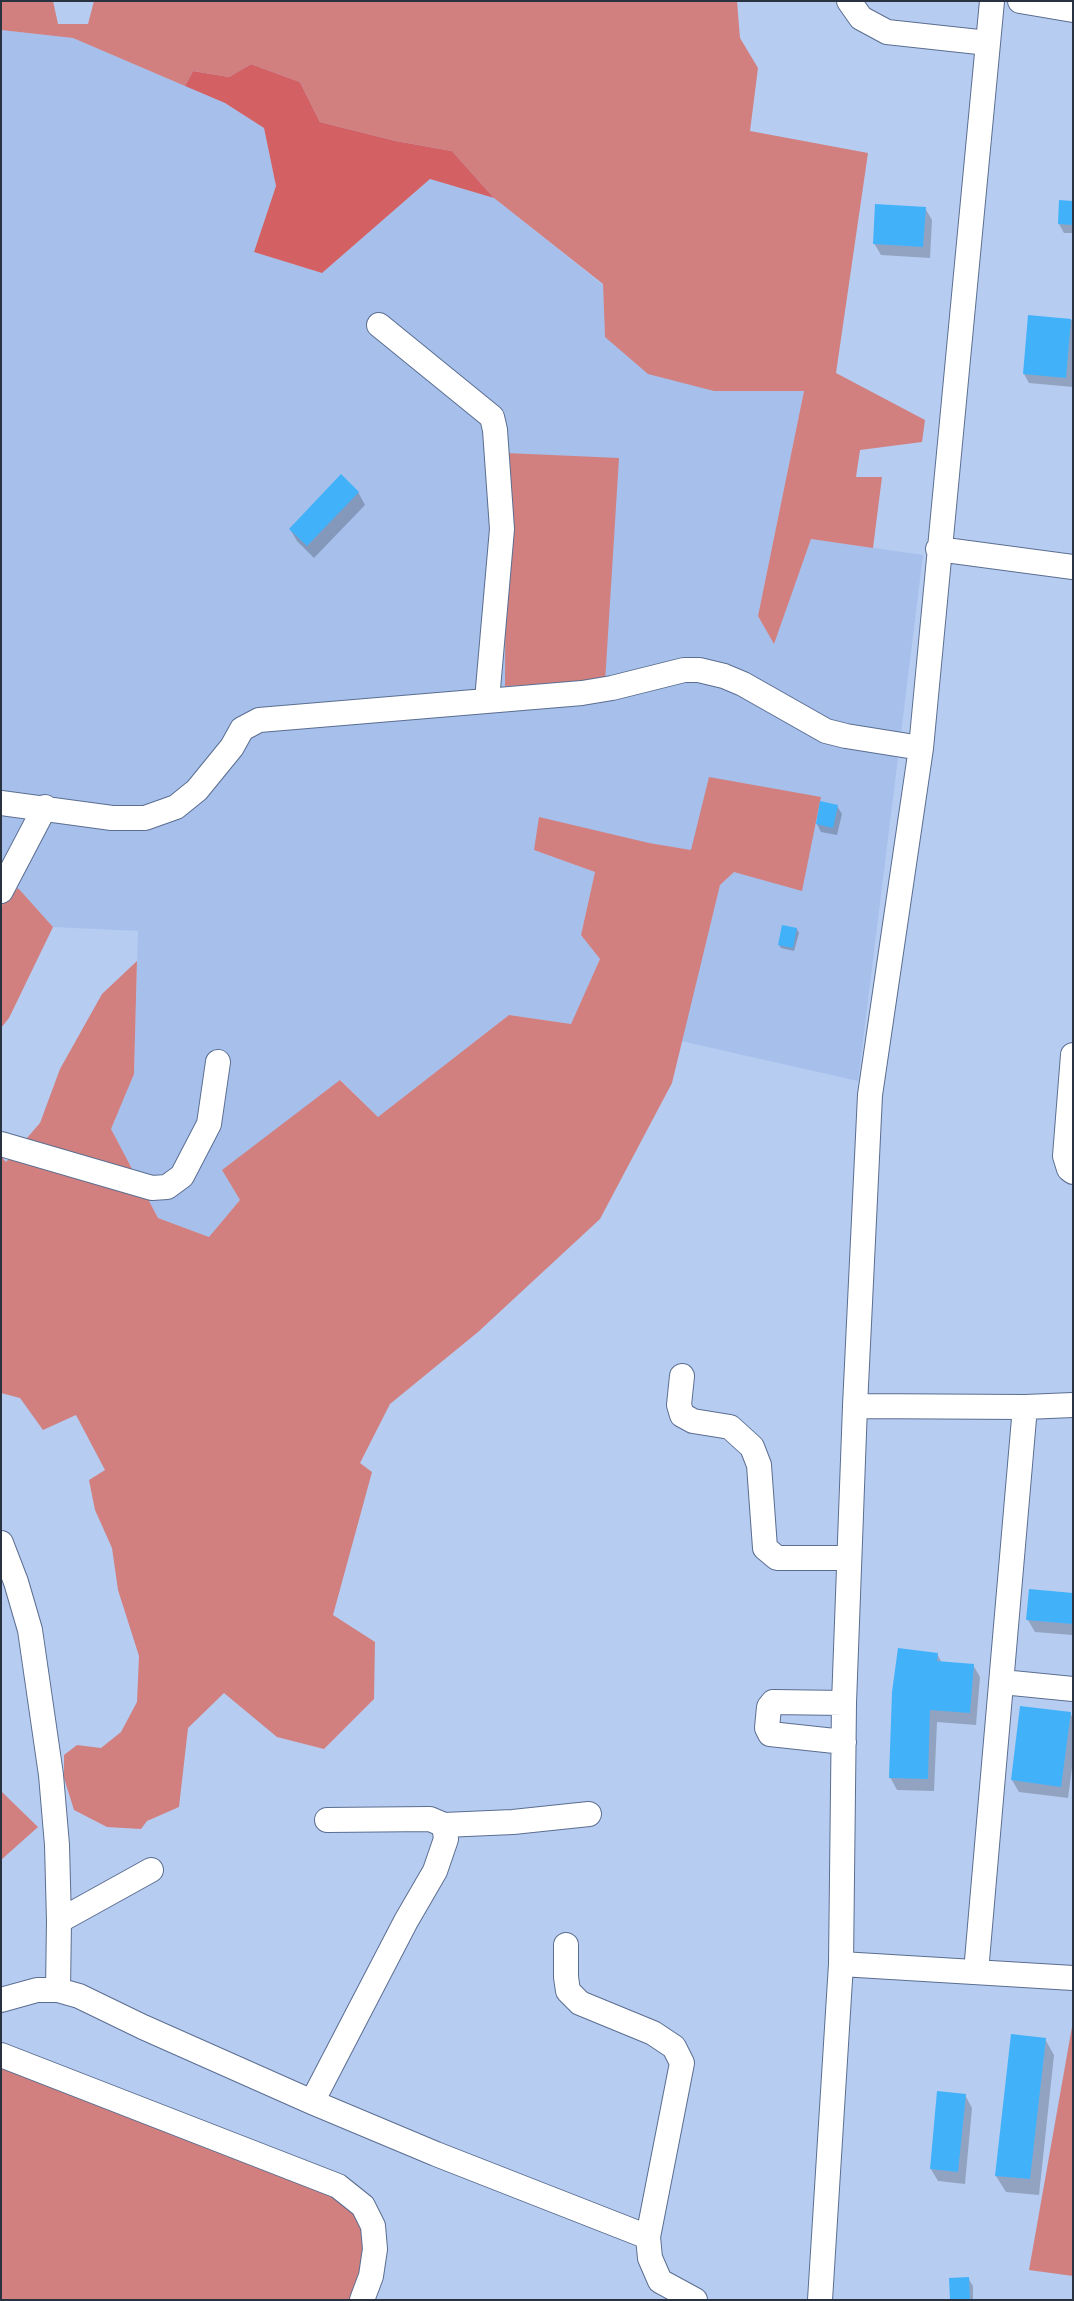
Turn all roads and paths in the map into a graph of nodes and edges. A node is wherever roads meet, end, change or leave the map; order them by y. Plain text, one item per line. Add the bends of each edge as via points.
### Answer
1 (849, 1) edge
2 (992, 1) edge
3 (1020, 1) edge
4 (1073, 10) edge
5 (988, 43) junction
6 (379, 325) dead end
7 (938, 549) junction
8 (1073, 568) edge
9 (487, 700) junction
10 (921, 748) junction
11 (1, 803) edge
12 (45, 807) junction
13 (1, 891) edge
14 (1073, 1056) edge
15 (218, 1062) dead end
16 (1, 1144) edge
17 (1073, 1172) edge
18 (682, 1376) dead end
19 (1073, 1405) edge
20 (855, 1406) junction
21 (1025, 1407) junction
22 (1, 1543) edge
23 (850, 1558) junction
24 (1002, 1682) junction
25 (1073, 1689) edge
26 (819, 1702) junction
27 (844, 1703) junction
28 (817, 1739) junction
29 (844, 1742) junction
30 (588, 1814) dead end
31 (327, 1820) dead end
32 (444, 1825) junction
33 (151, 1870) dead end
34 (59, 1922) junction
35 (566, 1945) dead end
36 (841, 1964) junction
37 (976, 1972) junction
38 (1073, 1978) edge
39 (58, 1990) junction
40 (1, 2000) edge
41 (1, 2055) edge
42 (312, 2102) junction
43 (648, 2237) junction
44 (362, 2300) edge
45 (695, 2300) edge
46 (820, 2300) edge

1 - 5 street via 860,18 887,32
2 - 5 street
3 - 4 street
5 - 7 street
6 - 9 street via 492,417 502,529
7 - 8 street
7 - 10 street
9 - 10 street via 582,693 684,670 699,670 743,684 826,731
9 - 12 street via 260,720 242,729 197,790 176,808 145,818 134,820
10 - 20 street via 870,1095
11 - 12 street
12 - 13 street
14 - 17 street via 1065,1156
15 - 16 street via 209,1124 182,1176 167,1187 152,1188
18 - 23 street via 679,1405 682,1415 693,1421 730,1427 752,1447 759,1465 765,1548 777,1558
19 - 21 street
20 - 21 street
20 - 23 street
21 - 24 street
22 - 34 street via 30,1630 52,1792
23 - 27 street
24 - 25 street
24 - 37 street
26 - 27 street
26 - 28 street
26 - 28 street via 773,1702 769,1707 767,1728 770,1734
27 - 29 street
28 - 29 street
29 - 36 street
30 - 32 street
31 - 32 street via 430,1818
32 - 42 street via 446,1839 435,1870
33 - 34 street
34 - 39 street
35 - 43 street via 568,1991 580,2003 652,2033 674,2047 682,2063
36 - 37 street
36 - 46 street
37 - 38 street
39 - 40 street via 37,1990
39 - 42 street via 79,1996
41 - 44 street via 338,2186 363,2206 374,2226 374,2258
42 - 43 street
43 - 45 street via 650,2258 660,2281

